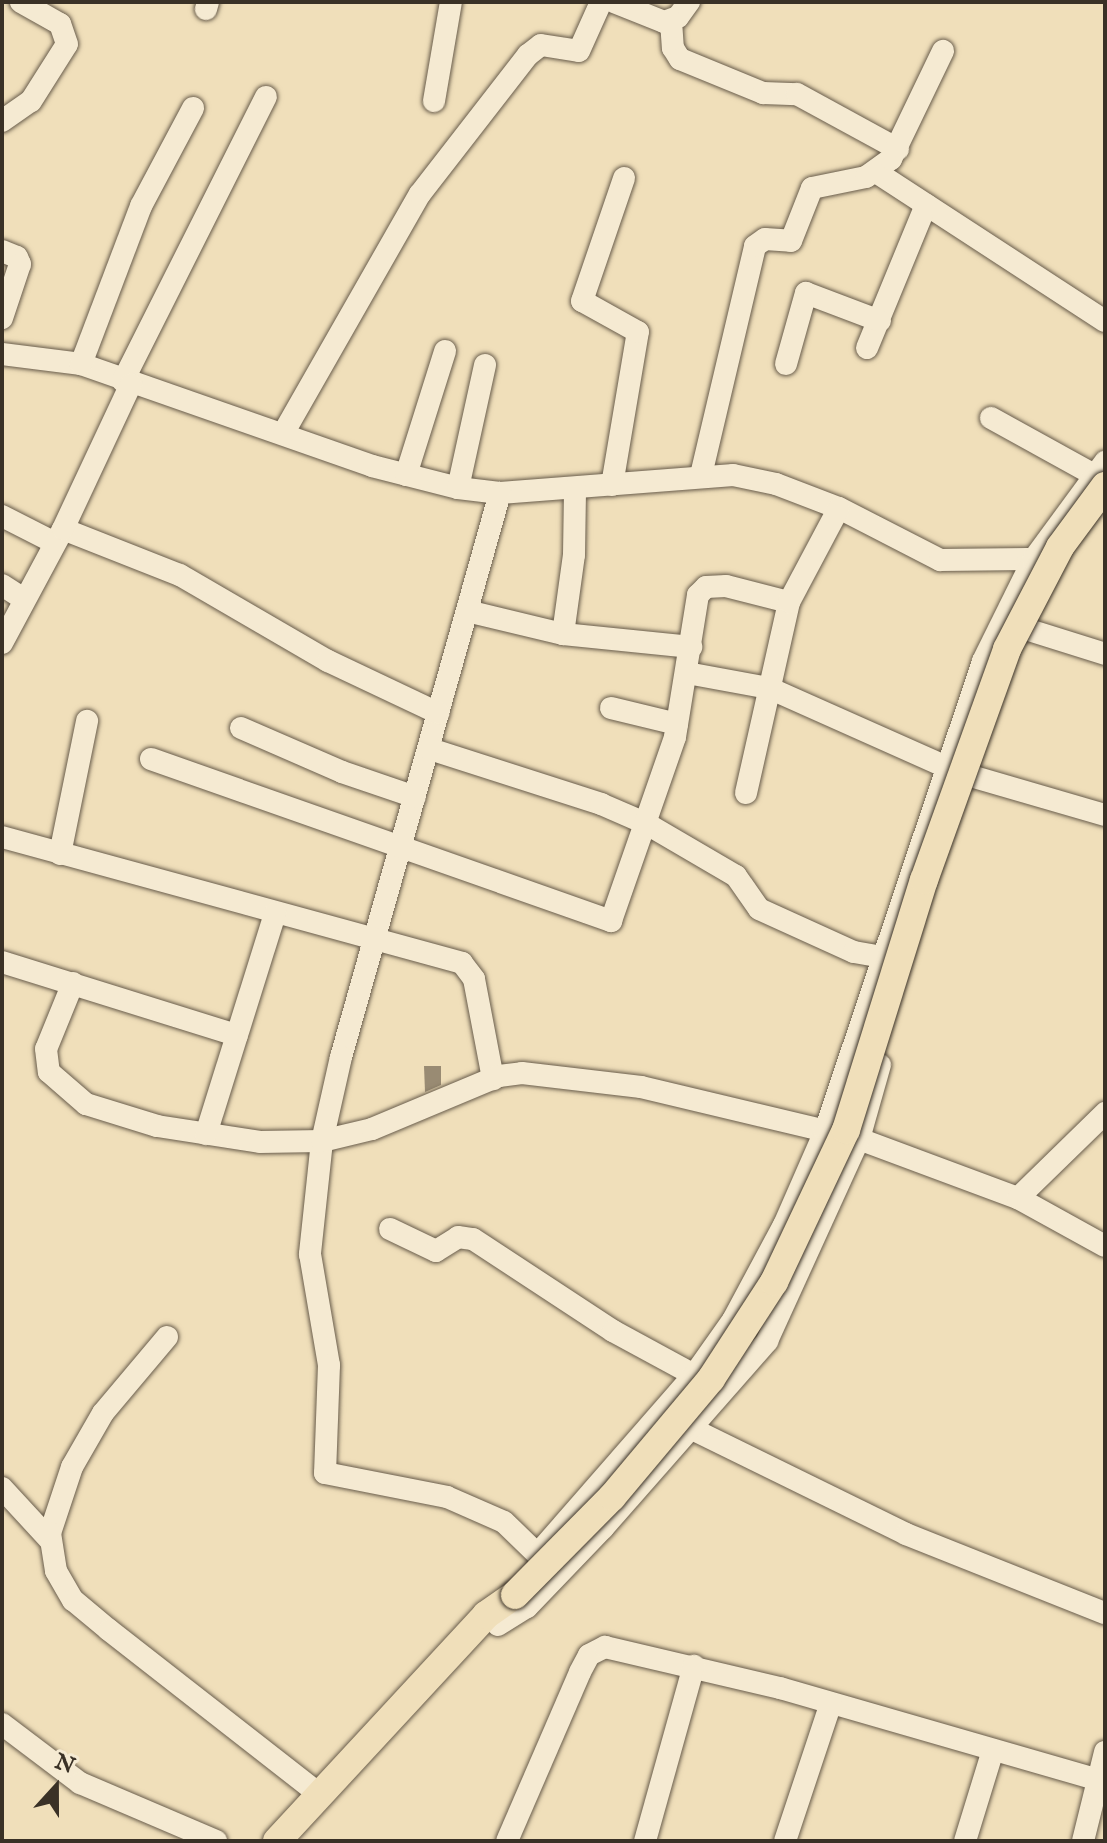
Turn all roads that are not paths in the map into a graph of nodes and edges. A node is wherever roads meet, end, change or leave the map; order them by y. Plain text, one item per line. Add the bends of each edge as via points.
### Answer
1 (21, 2) edge
2 (451, 2) edge
3 (601, 2) edge
4 (614, 2) edge
5 (689, 2) edge
6 (671, 21) junction
7 (943, 51) dead end
8 (266, 97) dead end
9 (434, 101) dead end
10 (193, 108) dead end
11 (2, 121) edge
12 (898, 149) junction
13 (876, 172) junction
14 (624, 178) dead end
15 (926, 205) junction
16 (2, 251) edge
17 (2, 318) edge
18 (880, 321) junction
19 (1105, 321) edge
20 (867, 348) dead end
21 (445, 351) dead end
22 (2, 354) edge
23 (81, 364) junction
24 (786, 364) dead end
25 (485, 365) dead end
26 (127, 382) junction
27 (991, 418) dead end
28 (284, 432) junction
29 (406, 475) junction
30 (701, 475) junction
31 (1103, 476) edge
32 (612, 485) junction
33 (458, 488) junction
34 (575, 488) junction
35 (500, 493) junction
36 (1105, 506) edge
37 (839, 508) junction
38 (2, 516) edge
39 (59, 536) junction
40 (1033, 560) junction
41 (1057, 574) junction
42 (2, 585) edge
43 (22, 598) junction
44 (789, 602) junction
45 (467, 611) junction
46 (1029, 630) junction
47 (563, 634) junction
48 (2, 643) edge
49 (691, 647) junction
50 (1105, 654) edge
51 (687, 673) junction
52 (769, 688) junction
53 (611, 708) dead end
54 (438, 713) junction
55 (87, 721) dead end
56 (677, 724) junction
57 (241, 728) dead end
58 (430, 749) junction
59 (151, 759) dead end
60 (944, 766) junction
61 (974, 777) junction
62 (746, 793) dead end
63 (415, 797) junction
64 (1105, 815) edge
65 (647, 824) junction
66 (2, 837) edge
67 (400, 845) junction
68 (60, 854) junction
69 (275, 914) junction
70 (372, 936) junction
71 (883, 957) junction
72 (2, 962) edge
73 (73, 983) junction
74 (237, 1035) junction
75 (493, 1079) junction
76 (1105, 1113) edge
77 (825, 1131) junction
78 (206, 1134) junction
79 (859, 1139) junction
80 (322, 1141) junction
81 (1018, 1198) junction
82 (390, 1229) dead end
83 (1105, 1246) edge
84 (743, 1300) junction
85 (778, 1318) junction
86 (167, 1337) dead end
87 (694, 1375) junction
88 (692, 1429) junction
89 (2, 1488) edge
90 (50, 1540) junction
91 (537, 1554) junction
92 (1105, 1613) edge
93 (492, 1620) junction
94 (694, 1666) junction
95 (831, 1703) junction
96 (2, 1724) edge
97 (993, 1750) junction
98 (1105, 1752) edge
99 (319, 1794) junction
100 (1098, 1798) edge
101 (216, 1841) edge
102 (277, 1841) edge
103 (297, 1841) edge
104 (507, 1841) edge
105 (645, 1841) edge
106 (785, 1841) edge
107 (965, 1841) edge
108 (1083, 1841) edge

1 - 11 street via 60,24 67,44 31,101
2 - 9 street
3 - 28 street via 579,51 541,45 528,55 420,194
4 - 6 street
5 - 6 street
6 - 12 street via 673,48 680,59 763,93 797,94
7 - 12 street
8 - 26 street
10 - 23 street via 141,206
12 - 13 street
13 - 15 street
13 - 30 street via 848,184 812,188 791,241 765,239 755,246
14 - 32 street via 582,301 638,332
15 - 18 street
15 - 19 street
16 - 17 street via 20,264
18 - 20 street
18 - 24 street via 806,293
21 - 29 street
22 - 23 street
23 - 26 street
25 - 33 street
26 - 28 street
26 - 39 street
27 - 31 street
28 - 29 street
29 - 33 street
30 - 32 street
30 - 37 street via 756,479
31 - 40 street
31 - 93 main road, bridge via 1007,649 924,880 846,1130 774,1282 701,1391 612,1497
32 - 34 street
33 - 35 street
34 - 35 street
34 - 47 street via 574,555
35 - 45 street
36 - 41 street
37 - 40 street via 940,560
37 - 44 street
38 - 39 street
39 - 43 street
39 - 54 street via 180,575 328,661
40 - 41 street
40 - 60 street via 983,661
41 - 46 street
42 - 43 street
43 - 48 street
44 - 49 street via 744,588 706,587 697,599
44 - 52 street
45 - 47 street
45 - 54 street
46 - 50 street
46 - 61 street
47 - 49 street
49 - 51 street
51 - 52 street
51 - 56 street
52 - 60 street
52 - 62 street
53 - 56 street
54 - 58 street
55 - 68 street
56 - 65 street
57 - 63 street
58 - 63 street
58 - 65 street via 573,794
59 - 67 street
60 - 71 street
61 - 64 street
61 - 79 street
63 - 67 street
65 - 67 street via 614,917 607,921
65 - 71 street via 736,876 759,909 854,952
66 - 68 street
67 - 70 street
68 - 69 street
69 - 70 street
69 - 74 street
70 - 75 street via 469,968
70 - 80 street
71 - 77 street
72 - 73 street
73 - 74 street
73 - 78 street via 46,1049 55,1080 106,1113
74 - 78 street
75 - 77 street via 531,1073 593,1080
75 - 80 street via 372,1129
76 - 81 street
77 - 84 street via 784,1225
78 - 80 street via 277,1143
79 - 81 street
79 - 85 street
80 - 91 street via 310,1254 329,1365 325,1473 447,1497 504,1522
81 - 83 street
82 - 87 street via 436,1251 458,1237 473,1239 613,1331
84 - 85 street
84 - 87 street
85 - 88 street via 767,1341
86 - 90 street via 88,1435 62,1490
87 - 91 street
88 - 92 street via 906,1534
88 - 93 street via 527,1607
89 - 90 street
90 - 99 street via 56,1571 73,1600
91 - 93 street via 503,1587
93 - 99 main road
93 - 103 main road
94 - 95 street
94 - 104 street via 617,1647 589,1655
94 - 105 street
95 - 97 street
95 - 106 street
96 - 101 street via 80,1783
97 - 100 street
97 - 107 street
98 - 100 street
99 - 102 main road
100 - 108 street

